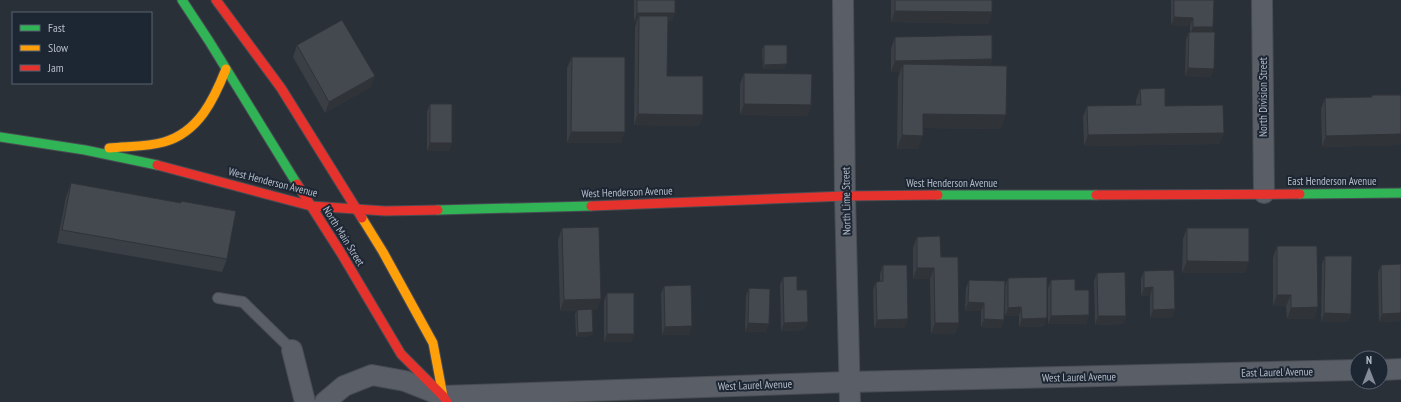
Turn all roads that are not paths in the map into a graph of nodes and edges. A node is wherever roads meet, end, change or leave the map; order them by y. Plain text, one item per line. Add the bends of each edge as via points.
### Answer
1 (182, 0) edge
2 (216, 0) edge
3 (844, 0) edge
4 (1262, 0) edge
5 (226, 69) junction
6 (0, 137) edge
7 (85, 150) junction
8 (1401, 193) edge
9 (1264, 194) junction
10 (845, 196) junction
11 (311, 206) junction
12 (356, 210) junction
13 (218, 298) dead end
14 (292, 350) joint
15 (1401, 369) edge
16 (1349, 370) edge
17 (1389, 370) edge
18 (1197, 374) joint
19 (849, 382) junction
20 (445, 399) edge
21 (305, 402) edge
22 (325, 402) edge
23 (850, 402) edge

1 - 5 main road, North Main Street
2 - 12 main road via 281,88
3 - 10 street, North Lime Street
4 - 9 street, North Division Street
5 - 7 main road via 204,115 190,129 170,140
5 - 11 main road, North Main Street
6 - 7 main road, West Henderson Avenue
7 - 11 main road, West Henderson Avenue via 175,169
8 - 9 main road, East Henderson Avenue
9 - 10 main road, West Henderson Avenue
10 - 12 main road, West Henderson Avenue via 602,206
10 - 19 street, North Lime Street
11 - 12 main road, West Henderson Avenue
11 - 20 main road, North Main Street via 401,354
12 - 20 main road via 433,343
13 - 14 lane via 243,302
14 - 21 street
15 - 17 street
16 - 18 street, East Laurel Avenue
18 - 19 street, West Laurel Avenue
19 - 20 street, West Laurel Avenue
19 - 23 street, North Lime Street
20 - 22 street, West Laurel Avenue via 405,381 372,375 344,386

